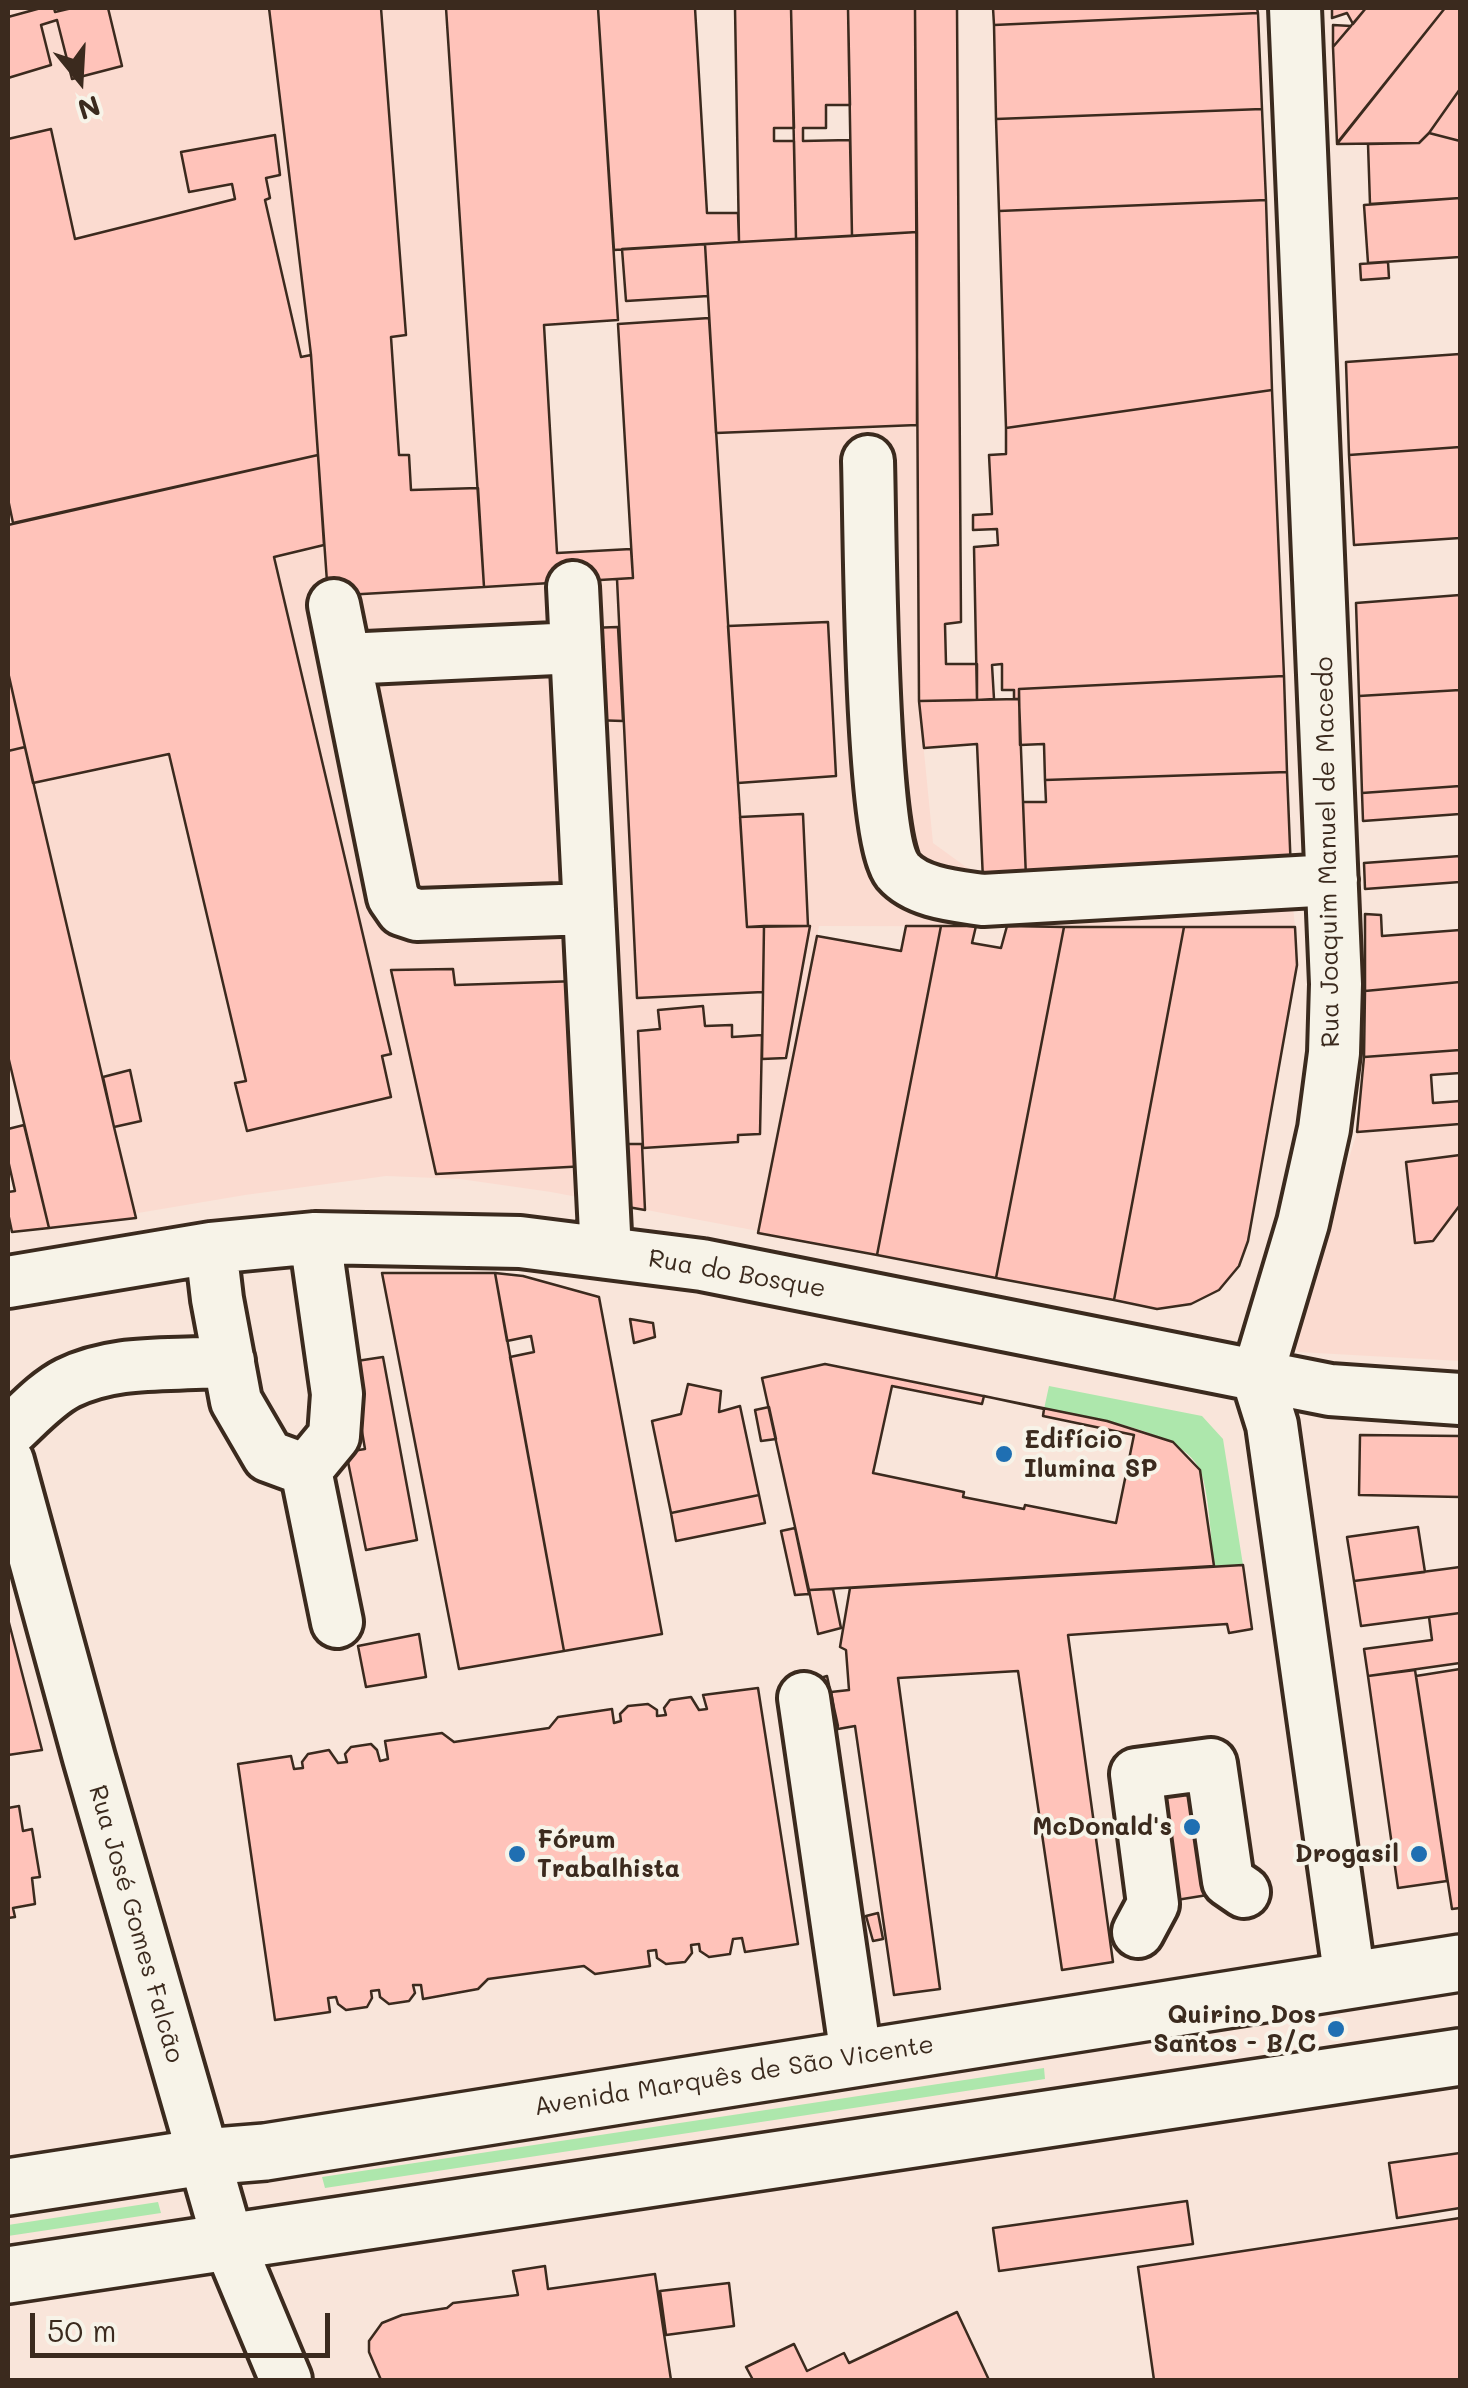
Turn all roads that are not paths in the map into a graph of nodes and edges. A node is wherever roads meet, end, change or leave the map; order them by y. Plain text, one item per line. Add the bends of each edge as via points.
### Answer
1 (1296, 8) edge
2 (868, 461) dead end
3 (573, 587) dead end
4 (334, 605) dead end
5 (576, 648) junction
6 (345, 659) junction
7 (1332, 880) junction
8 (588, 909) junction
9 (315, 1238) junction
10 (211, 1248) junction
11 (606, 1252) junction
12 (8, 1282) edge
13 (228, 1361) junction
14 (1256, 1377) junction
15 (1460, 1399) edge
16 (8, 1432) edge
17 (8, 1461) edge
18 (306, 1470) junction
19 (336, 1622) dead end
20 (804, 1698) dead end
21 (1244, 1892) dead end
22 (1138, 1932) dead end
23 (1460, 1963) edge
24 (1350, 1980) junction
25 (856, 2056) junction
26 (1460, 2057) edge
27 (202, 2156) junction
28 (8, 2186) edge
29 (228, 2242) junction
30 (8, 2275) edge
31 (286, 2380) edge

1 - 7 street, Rua Joaquim Manuel de Macedo
2 - 7 street via 878,763 898,870 935,894 983,900
3 - 5 street
4 - 6 street
5 - 6 street
5 - 8 street
6 - 8 street via 392,897 402,910 416,916
7 - 14 street, Rua Joaquim Manuel de Macedo via 1334,1053 1324,1129
8 - 11 street
9 - 10 street, Rua do Bosque
9 - 11 street, Rua do Bosque via 520,1242
9 - 18 street via 337,1394 334,1436
10 - 12 street, Rua do Bosque
10 - 13 street
11 - 14 street, Rua do Bosque via 824,1288
13 - 16 street via 109,1369 66,1384
13 - 18 street via 236,1401 268,1456
14 - 15 street, Rua do Bosque
14 - 24 street via 1272,1425
17 - 27 street, Rua José Gomes Falcão
18 - 19 street
20 - 25 street
21 - 22 street via 1228,1881 1211,1764 1136,1774 1153,1904
23 - 24 main road, Avenida Marquês de São Vicente
24 - 25 main road, Avenida Marquês de São Vicente
25 - 27 main road, Avenida Marquês de São Vicente via 265,2152
26 - 29 main road
27 - 28 main road, Avenida Marquês de São Vicente
27 - 29 street, Rua José Gomes Falcão
29 - 30 main road
29 - 31 street, Rua José Gomes Falcão

